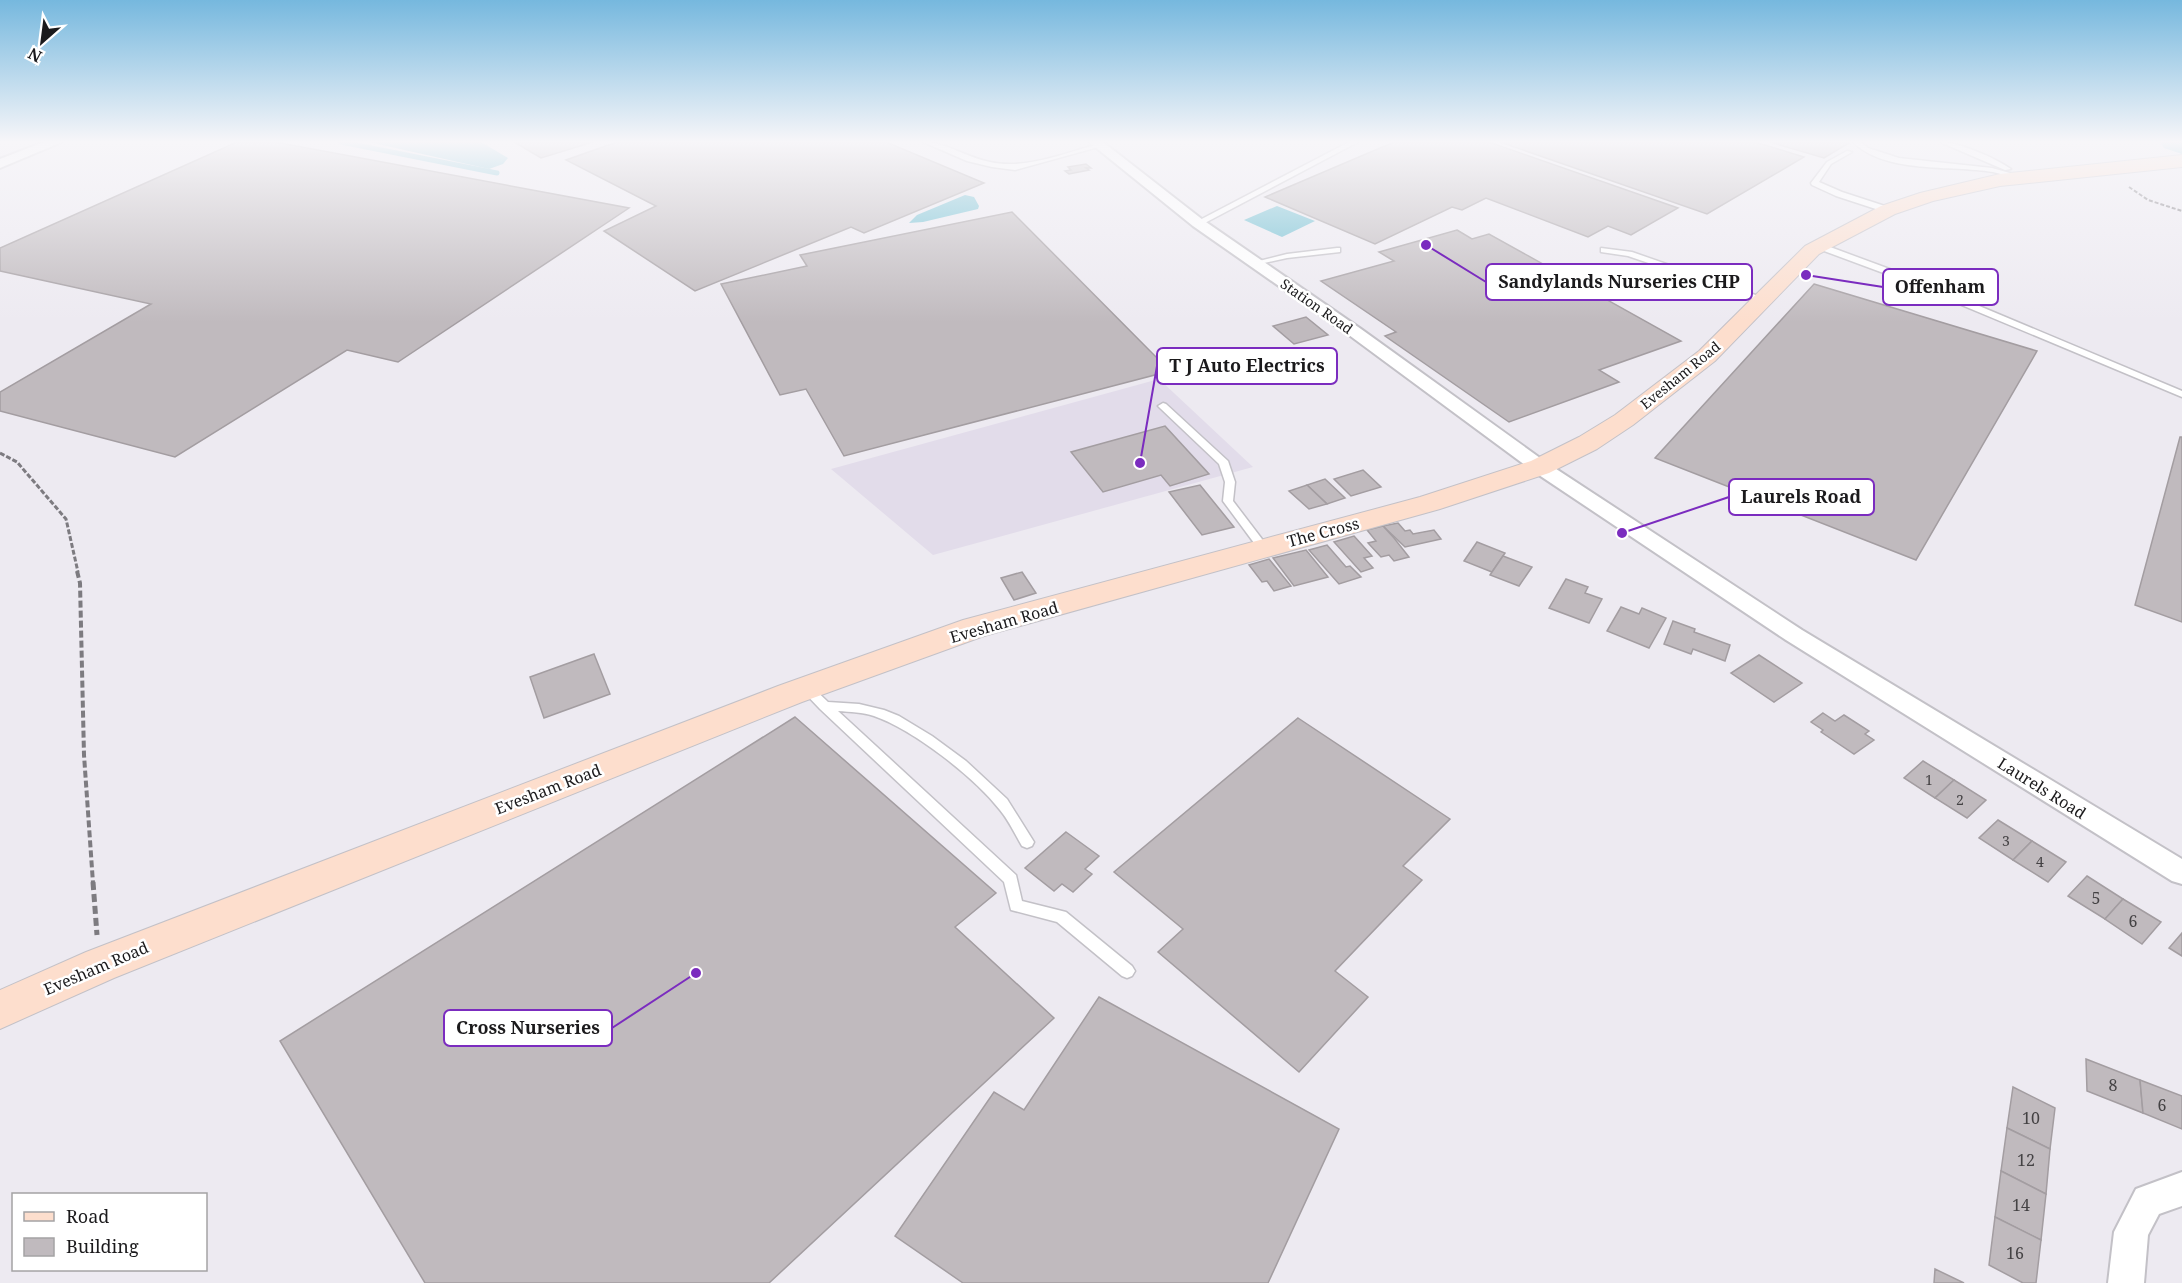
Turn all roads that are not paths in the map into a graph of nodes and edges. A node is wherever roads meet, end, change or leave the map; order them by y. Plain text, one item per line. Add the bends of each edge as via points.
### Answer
1 (1171, 202) edge
2 (1239, 202) edge
3 (1863, 202) edge
4 (1912, 202) edge
5 (1888, 210) junction
6 (1198, 223) junction
7 (1819, 246) junction
8 (1337, 250) dead end
9 (1604, 250) dead end
10 (1255, 263) junction
11 (1763, 299) junction
12 (2182, 394) edge
13 (1163, 406) dead end
14 (1540, 467) junction
15 (1264, 549) junction
16 (1106, 594) joint
17 (815, 697) junction
18 (1027, 842) dead end
19 (2182, 873) edge
20 (1127, 971) dead end
21 (0, 1010) edge
22 (2182, 1189) edge
23 (2126, 1283) edge

1 - 6 street, Station Road
2 - 6 lane
3 - 5 lane
4 - 5 main road, Evesham Road
5 - 7 main road, Evesham Road
6 - 10 street, Station Road
7 - 11 main road, Evesham Road
7 - 12 lane
8 - 10 lane
9 - 11 lane via 1629,254
10 - 14 street, Station Road
11 - 14 main road, Evesham Road via 1707,356 1624,420 1588,444
13 - 15 lane via 1224,463 1230,482 1228,501
14 - 15 main road, The Cross via 1430,503
14 - 19 street, Laurels Road via 1794,635
15 - 16 main road, The Cross
16 - 17 main road, Evesham Road via 974,628
17 - 18 lane via 878,713 907,727 959,764 1003,804
17 - 20 lane via 1011,879 1016,906 1060,917
17 - 21 main road, Evesham Road via 100,965
22 - 23 street via 2148,1201 2131,1232

